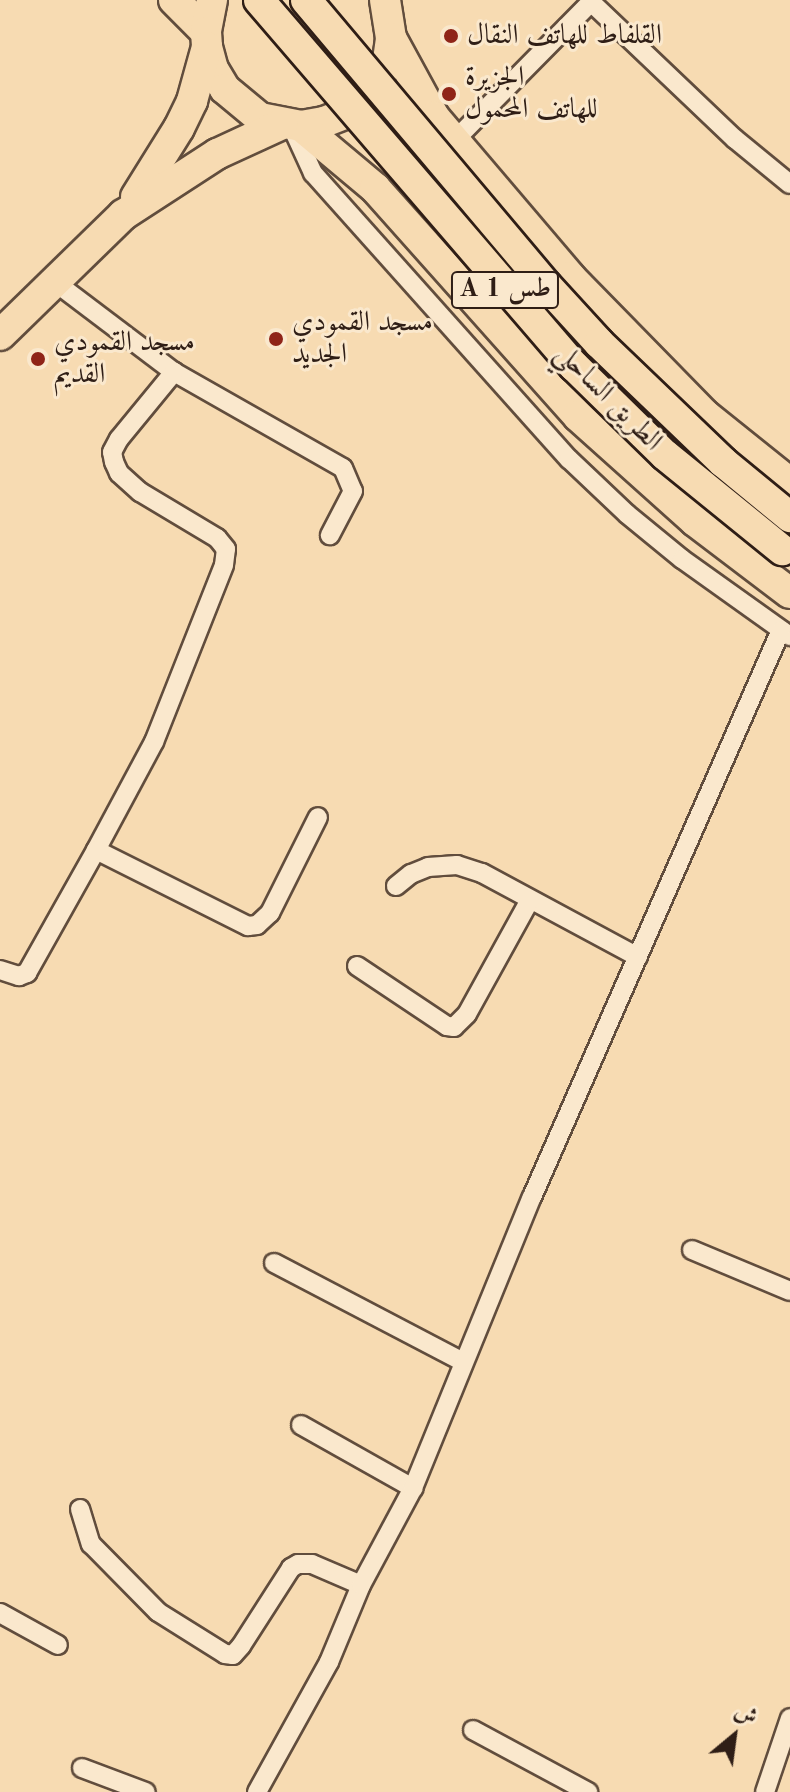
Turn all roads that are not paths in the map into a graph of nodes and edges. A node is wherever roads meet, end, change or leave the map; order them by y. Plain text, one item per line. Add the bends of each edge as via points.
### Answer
1 (174, 0) edge
2 (212, 0) edge
3 (259, 0) edge
4 (306, 0) edge
5 (385, 0) edge
6 (592, 1) edge
7 (391, 38) junction
8 (206, 40) junction
9 (291, 125) junction
10 (453, 142) junction
11 (790, 184) edge
12 (123, 215) junction
13 (55, 282) junction
14 (0, 335) edge
15 (174, 372) junction
16 (790, 483) edge
17 (790, 517) edge
18 (330, 535) dead end
19 (786, 553) edge
20 (790, 593) edge
21 (785, 633) edge
22 (318, 817) dead end
23 (96, 850) junction
24 (396, 886) dead end
25 (530, 900) junction
26 (638, 957) junction
27 (357, 966) dead end
28 (0, 970) edge
29 (692, 1250) dead end
30 (274, 1263) dead end
31 (790, 1291) edge
32 (463, 1362) junction
33 (301, 1425) dead end
34 (413, 1488) junction
35 (80, 1509) dead end
36 (361, 1585) junction
37 (0, 1613) edge
38 (58, 1645) dead end
39 (790, 1718) edge
40 (473, 1730) dead end
41 (82, 1768) dead end
42 (146, 1792) edge
43 (257, 1792) edge
44 (588, 1792) edge
45 (765, 1792) edge

1 - 8 highway
2 - 8 highway
3 - 19 highway, الطريق الساحلي / A 1 طس, bridge via 574,366 677,465
4 - 17 highway, الطريق الساحلي / A 1 طس, bridge via 599,343 723,462
5 - 7 highway
6 - 10 street
6 - 11 street via 735,139
7 - 9 highway via 388,60 364,99 345,114
7 - 10 highway
8 - 9 highway via 213,69 233,97 260,118
8 - 12 highway via 192,101
9 - 12 highway via 217,154
9 - 20 highway via 375,188 578,416 695,521
9 - 21 street via 313,173 569,459 682,559
10 - 16 highway via 663,375
12 - 13 highway
13 - 14 highway
13 - 15 street
15 - 18 street via 343,468 353,491
15 - 23 street via 119,439 112,452 114,462 140,492 217,538 226,549 224,565 154,742
21 - 26 street
22 - 23 street via 270,913 257,925 248,926
23 - 28 street via 27,973
24 - 25 street via 428,867 457,865
25 - 26 street
25 - 27 street via 467,1014 454,1027
26 - 32 street
29 - 31 street
30 - 32 street
32 - 34 street
33 - 34 street
34 - 36 street
35 - 36 street via 91,1544 158,1612 225,1654 233,1655 241,1646 298,1564 312,1564
36 - 43 street via 329,1662
37 - 38 street
39 - 45 street
40 - 44 street
41 - 42 street

